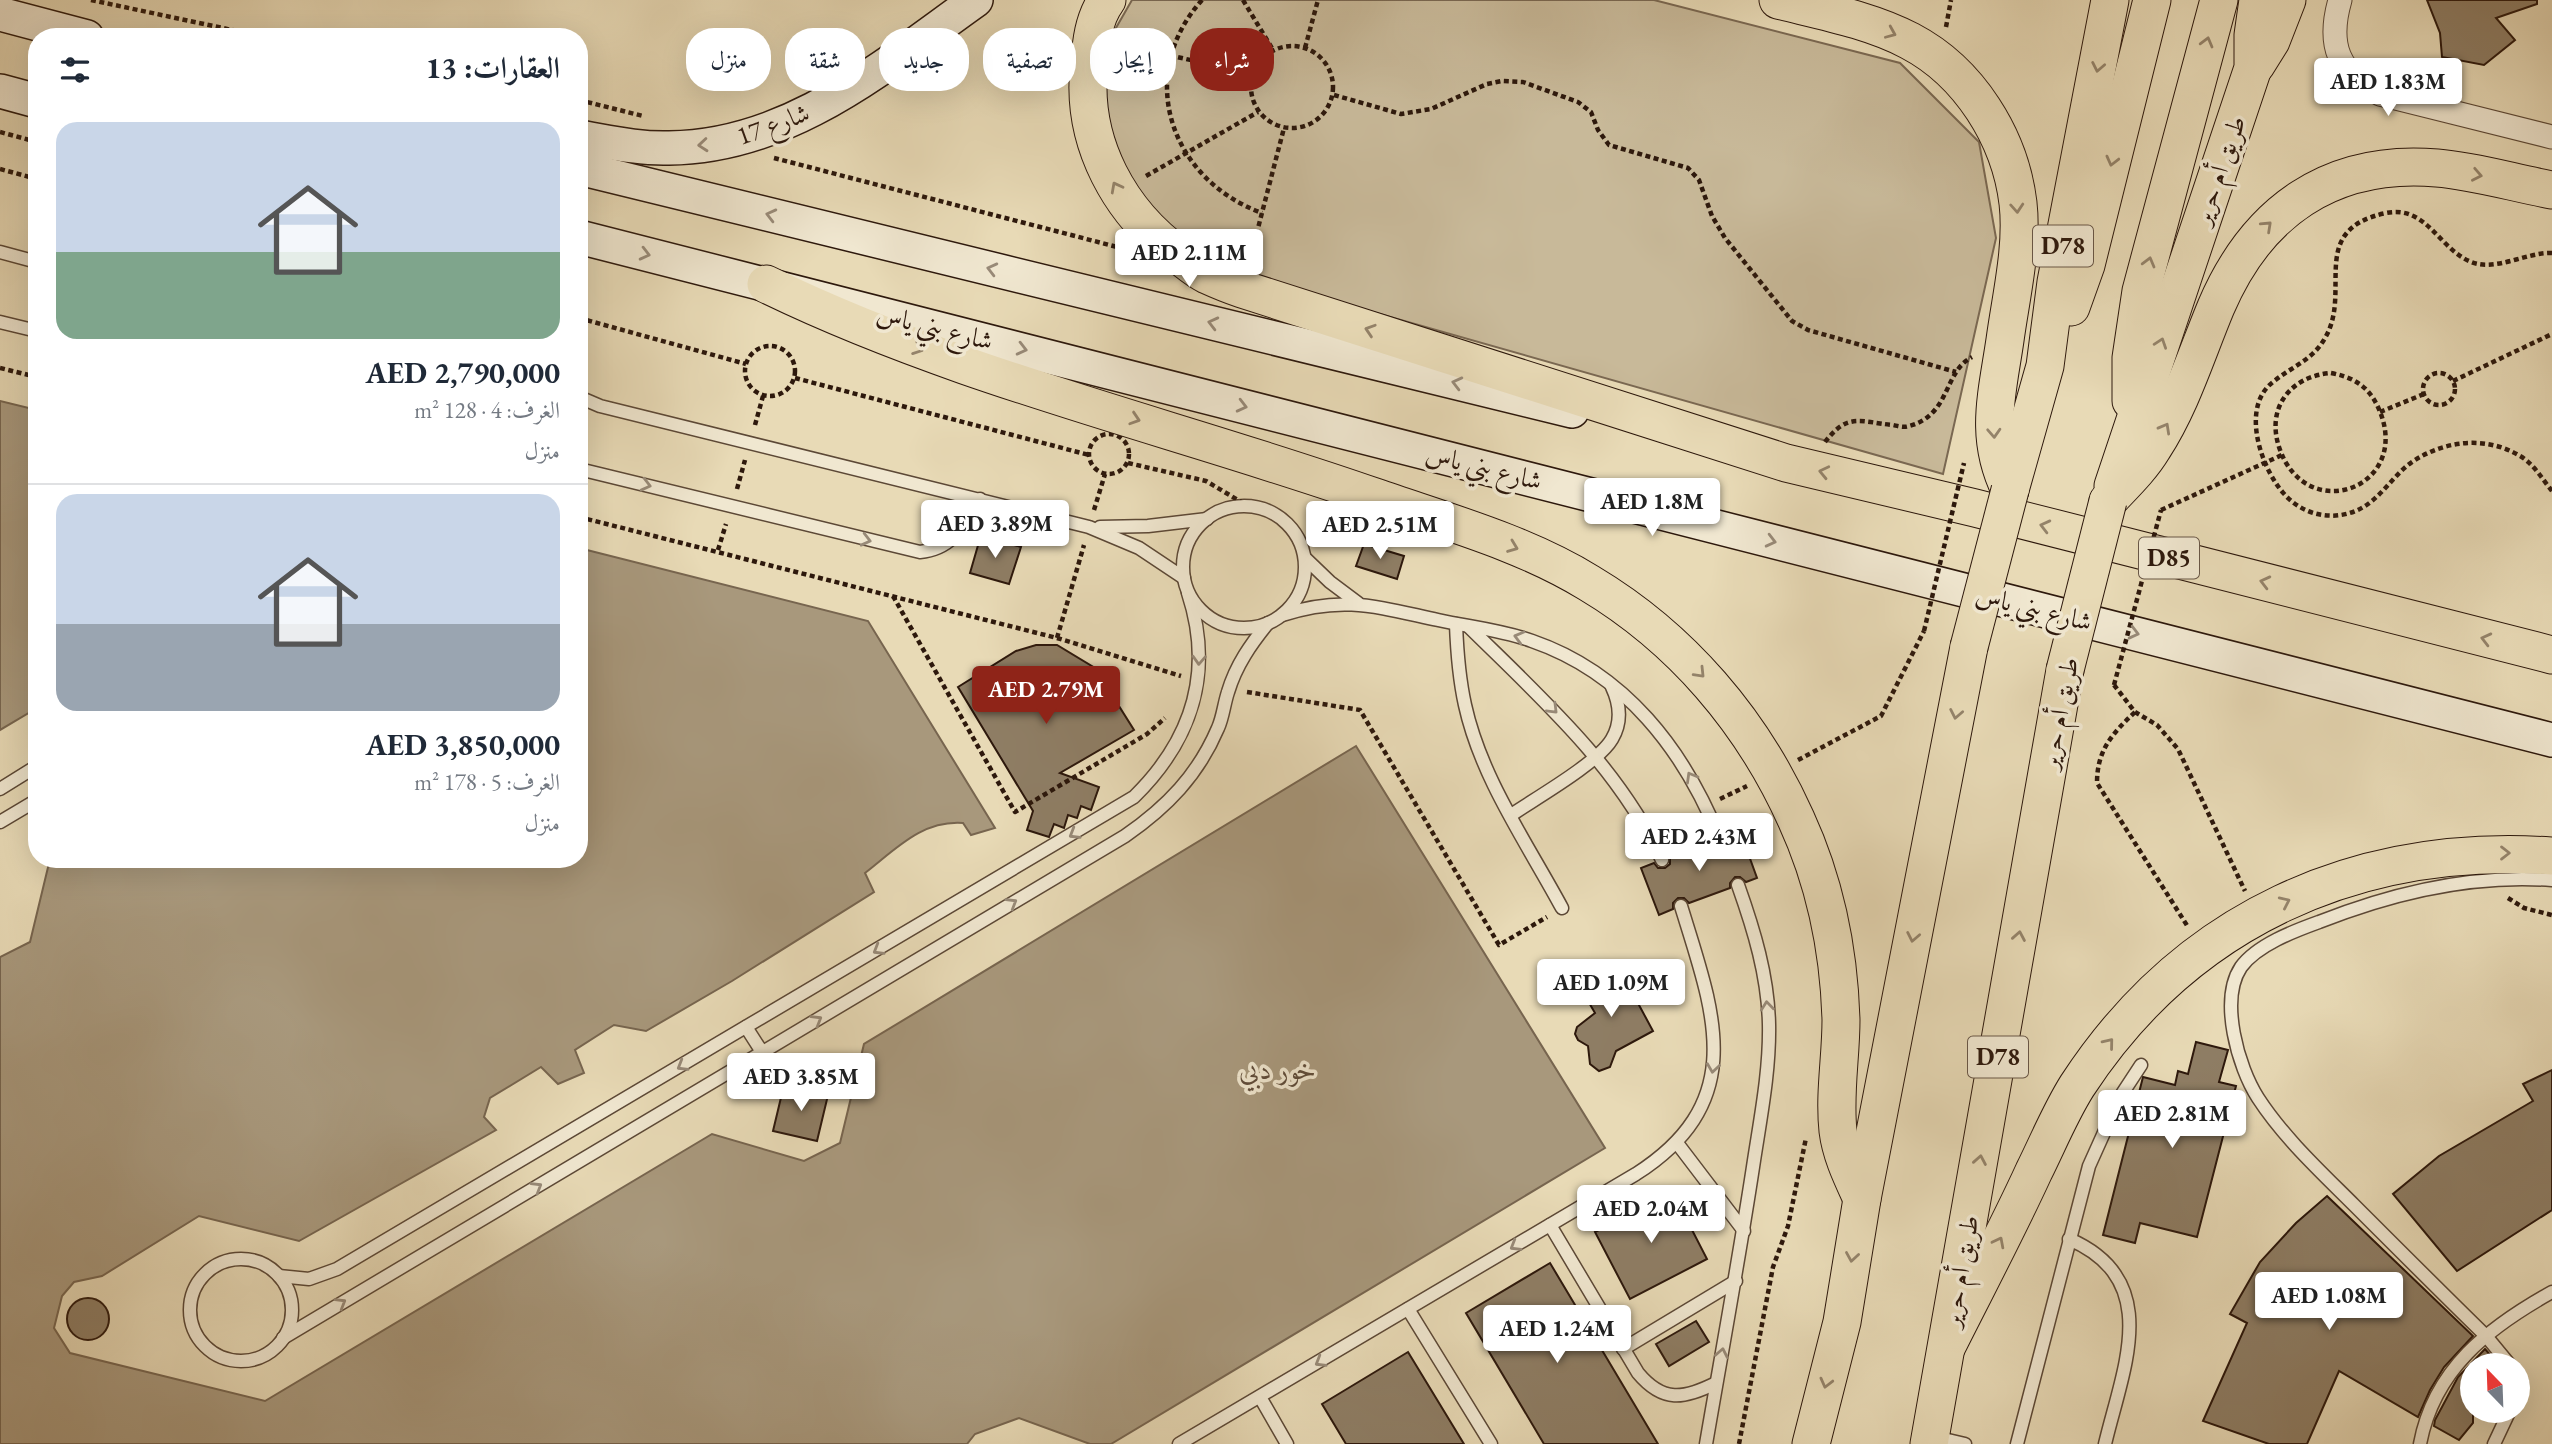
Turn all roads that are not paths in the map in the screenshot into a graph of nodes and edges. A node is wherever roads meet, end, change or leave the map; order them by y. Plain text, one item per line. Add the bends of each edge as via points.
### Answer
1 (976, 0) edge
2 (1779, 0) edge
3 (2110, 0) edge
4 (2152, 0) edge
5 (2219, 0) edge
6 (2258, 0) edge
7 (2287, 0) edge
8 (2340, 0) edge
9 (1101, 11) edge
10 (0, 13) edge
11 (54, 28) edge
12 (2253, 68) junction
13 (0, 91) edge
14 (28, 99) edge
15 (2552, 136) edge
16 (588, 139) edge
17 (588, 171) edge
18 (2552, 190) edge
19 (588, 241) edge
20 (0, 252) edge
21 (28, 260) edge
22 (766, 284) junction
23 (0, 322) edge
24 (28, 329) edge
25 (2045, 366) junction
26 (588, 401) edge
27 (588, 405) edge
28 (600, 406) junction
29 (2133, 426) junction
30 (1795, 465) junction
31 (588, 471) edge
32 (2010, 490) junction
33 (980, 499) junction
34 (2108, 501) junction
35 (1207, 519) junction
36 (1089, 527) junction
37 (1305, 558) junction
38 (1184, 578) junction
39 (1188, 593) junction
40 (1358, 603) junction
41 (1282, 615) junction
42 (1268, 623) junction
43 (1455, 624) junction
44 (1469, 627) junction
45 (2552, 654) edge
46 (1611, 685) junction
47 (2552, 740) edge
48 (1597, 756) junction
49 (28, 772) edge
50 (0, 789) edge
51 (28, 805) edge
52 (1511, 815) junction
53 (0, 822) edge
54 (1720, 839) dead end
55 (2552, 856) edge
56 (1662, 860) dead end
57 (2552, 880) edge
58 (1738, 885) dead end
59 (1681, 906) dead end
60 (1562, 908) road end
61 (746, 1027) junction
62 (762, 1052) junction
63 (2141, 1065) dead end
64 (1677, 1143) junction
65 (1862, 1199) junction
66 (1550, 1225) junction
67 (1744, 1231) junction
68 (2068, 1239) junction
69 (279, 1276) junction
70 (1736, 1281) junction
71 (2552, 1292) edge
72 (1408, 1309) junction
73 (2486, 1336) junction
74 (283, 1338) junction
75 (1947, 1346) junction
76 (1623, 1349) junction
77 (2500, 1353) edge
78 (1716, 1383) junction
79 (1260, 1397) junction
80 (2504, 1423) edge
81 (1942, 1441) edge
82 (1179, 1444) edge
83 (1287, 1444) edge
84 (1491, 1444) edge
85 (1706, 1444) edge
86 (1811, 1444) edge
87 (2017, 1444) edge
88 (2105, 1444) edge
89 (2420, 1444) edge
90 (2494, 1444) edge

1 -> 16 main road, شارع 17 via 845,94 761,132 717,144 669,148
2 -> 32 main road via 1843,16 1909,41 1946,66 1993,124 2018,203 2017,246 1993,432 1998,462
3 -> 25 main road, D78 via 2056,282
4 -> 25 main road via 2086,265
29 -> 5 main road via 2130,358 2134,324
6 - 12 main road, طريق أم حرير / D78
7 - 12 main road via 2271,41
8 - 15 street via 2333,28 2336,50 2361,84 2380,94
30 -> 9 main road via 1205,274 1155,238 1118,192 1101,156 1090,118 1087,78
10 - 11 main road
29 -> 12 main road, طريق أم حرير / D78
13 - 14 main road
30 -> 17 main road, D85
34 -> 18 main road via 2152,451 2169,422 2234,269 2258,235 2288,207 2323,186 2360,172 2401,167 2439,168
19 -> 22 main road, شارع بني ياس
20 - 21 lane
22 -> 47 main road, شارع بني ياس
22 -> 65 main road via 920,350 1316,477 1539,557 1588,582 1674,646 1728,706 1774,773 1816,869 1838,970 1839,1135
23 - 24 lane
25 - 32 main road, D78
26 - 28 lane
27 - 28 lane
28 - 33 lane
29 - 34 main road, طريق أم حرير / D78
45 -> 30 main road, D85
31 -> 33 lane via 920,552 953,540
32 -> 65 main road, D78, bridge via 1969,647
33 - 36 lane
75 -> 34 main road, طريق أم حرير / D78, bridge via 2065,670
35 - 36 lane
35 - 37 lane via 1248,506 1274,514 1294,533
35 - 38 lane via 1189,539
36 - 38 lane via 1139,548
37 - 40 lane
37 - 41 lane via 1301,590
38 - 39 lane
39 - 42 lane via 1196,607 1222,625 1238,628
39 -> 61 lane via 1199,636 1190,714 1177,745 1134,797
40 - 41 lane via 1320,605
40 - 43 lane
41 - 42 lane
62 -> 42 lane via 1156,815 1204,758 1228,689 1245,654
43 - 44 lane
43 - 52 lane via 1469,719 1492,781
46 -> 44 lane via 1559,652 1530,640
44 -> 48 lane
46 - 48 lane via 1619,702 1619,722 1612,740
54 -> 46 lane via 1687,769 1657,727
48 - 52 lane
48 - 56 lane via 1633,806
49 - 50 lane
51 - 53 lane
52 - 60 lane
75 -> 55 main road via 2077,1087 2134,1013 2167,980 2257,917 2326,884 2416,860 2463,854
57 - 73 lane via 2446,885 2355,907 2254,954 2242,967 2230,999 2237,1047 2257,1097 2310,1161
67 -> 58 lane via 1768,1070 1769,1023 1757,941
59 -> 64 lane via 1712,1010 1716,1045 1711,1080 1698,1114
61 - 62 lane
61 -> 69 lane via 337,1269 309,1279
74 -> 62 lane
63 - 68 lane via 2103,1130
64 - 66 lane via 1658,1160
64 - 67 lane
65 -> 86 main road, D78 via 1842,1322
66 -> 72 lane
66 - 76 lane
67 - 70 lane
68 - 87 lane
68 - 88 lane via 2114,1271 2129,1305 2129,1342
69 - 74 lane via 292,1306
69 - 74 lane via 250,1260 233,1259 217,1265 194,1289 191,1322 209,1350 240,1361 271,1350
70 - 76 lane
78 -> 70 lane
71 - 73 lane
72 -> 79 lane
72 - 84 lane
73 - 77 lane
73 - 89 lane via 2459,1360 2444,1383
75 - 81 main road, طريق أم حرير / D78
76 - 78 lane via 1649,1386 1664,1394 1681,1396
78 - 85 lane
79 - 82 lane
79 - 83 lane
80 - 90 lane

